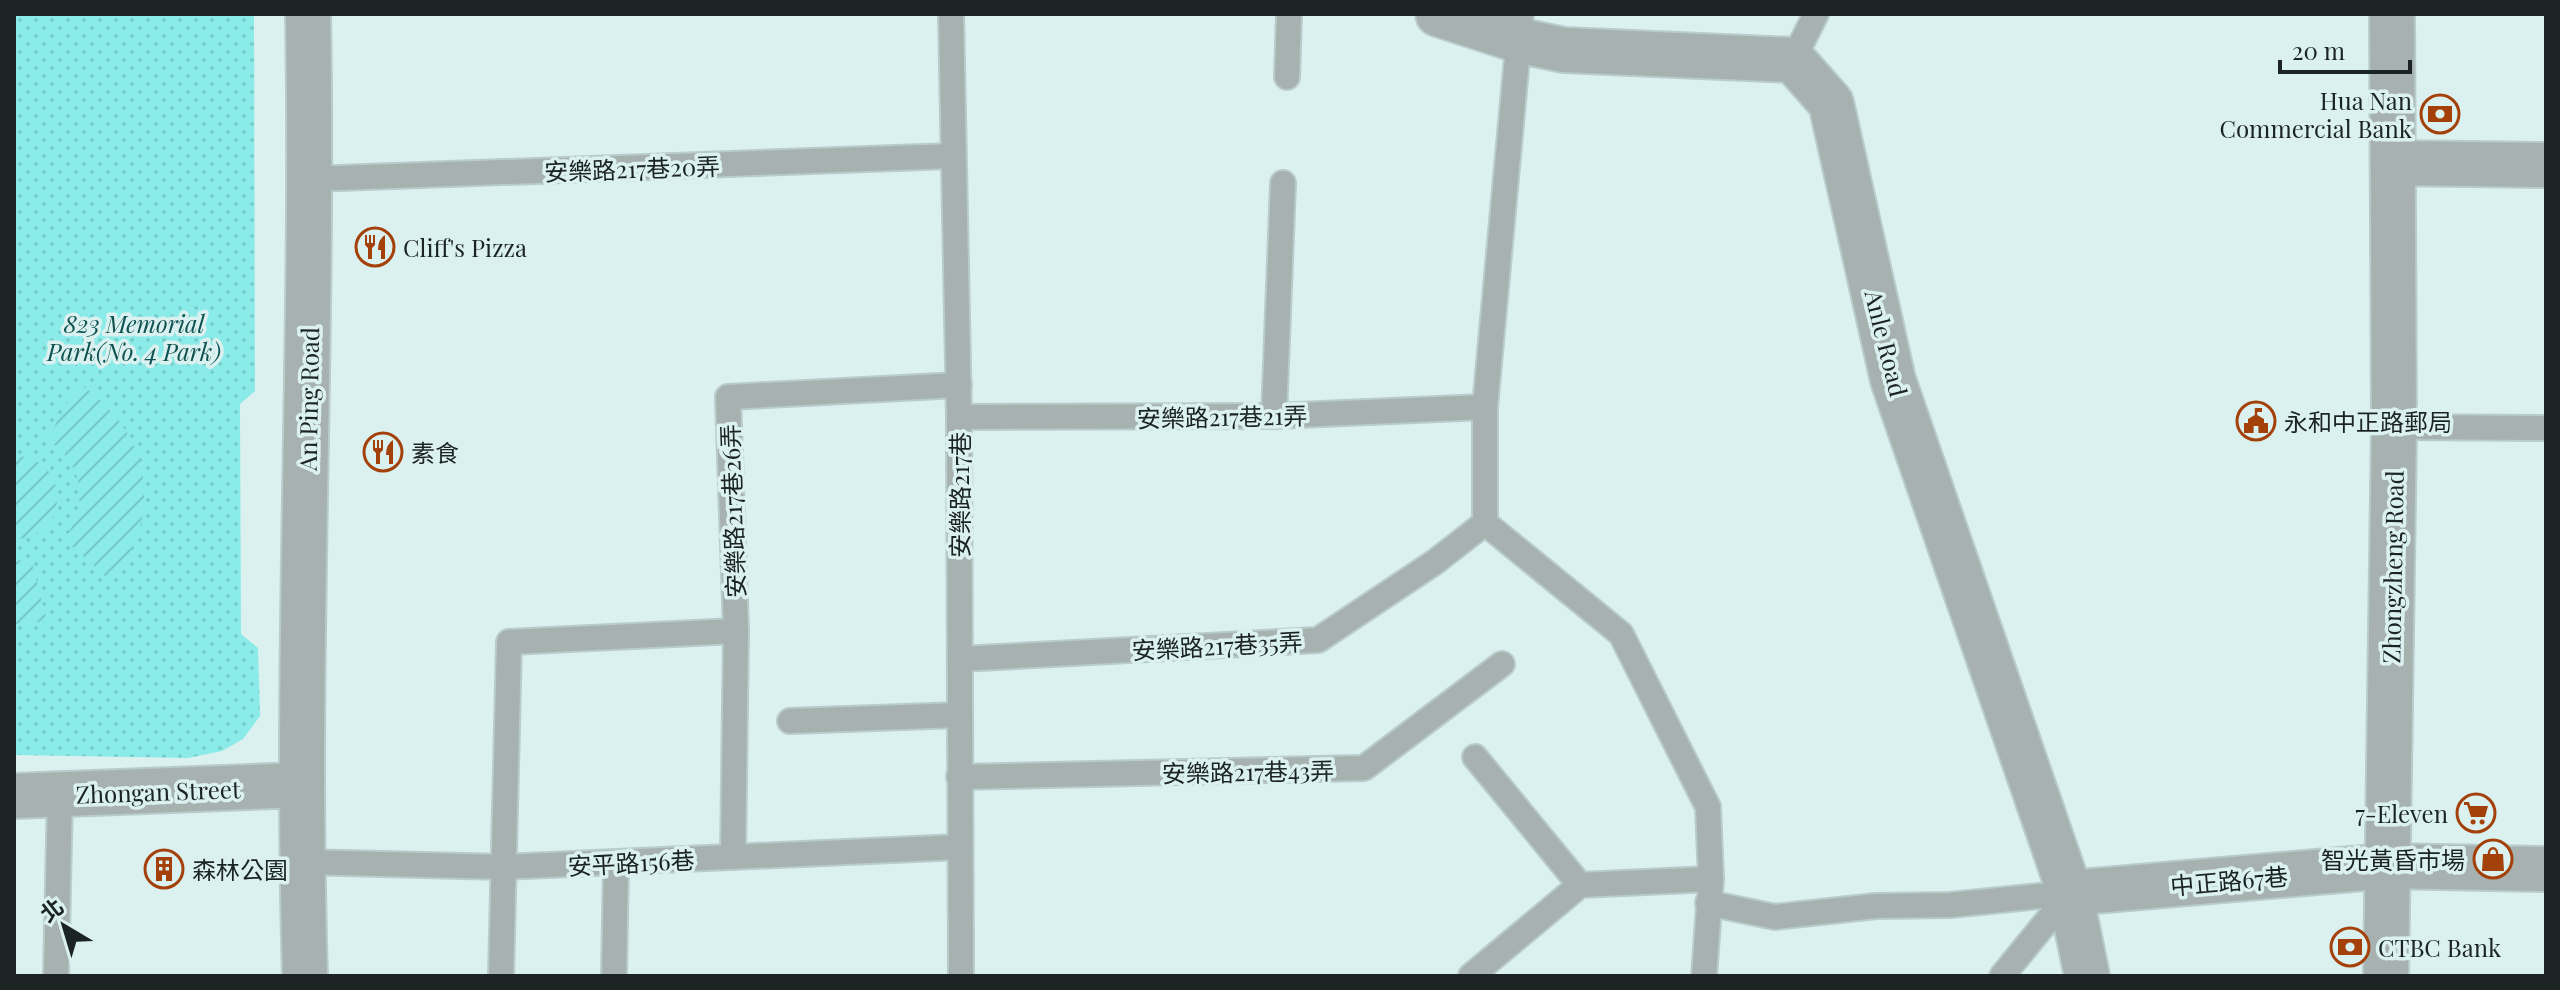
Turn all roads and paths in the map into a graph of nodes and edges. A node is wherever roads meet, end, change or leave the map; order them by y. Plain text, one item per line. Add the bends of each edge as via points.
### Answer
1 (308, 14) edge
2 (951, 14) edge
3 (1289, 14) edge
4 (1438, 14) edge
5 (1816, 14) edge
6 (2392, 14) edge
7 (1521, 27) edge
8 (1793, 60) junction
9 (1287, 77) dead end
10 (952, 156) junction
11 (2393, 163) junction
12 (2546, 165) edge
13 (311, 179) junction
14 (1283, 183) dead end
15 (959, 385) junction
16 (1485, 407) junction
17 (1274, 416) junction
18 (959, 417) junction
19 (2394, 427) junction
20 (2546, 428) edge
21 (1485, 523) junction
22 (736, 631) junction
23 (960, 659) junction
24 (1502, 664) dead end
25 (960, 715) junction
26 (790, 721) dead end
27 (1475, 757) dead end
28 (959, 777) junction
29 (302, 785) junction
30 (60, 795) junction
31 (14, 796) edge
32 (960, 847) junction
33 (733, 857) junction
34 (301, 862) junction
35 (616, 863) junction
36 (2387, 866) junction
37 (504, 867) junction
38 (2546, 869) edge
39 (1580, 885) junction
40 (1709, 891) junction
41 (2070, 893) junction
42 (56, 976) edge
43 (305, 976) edge
44 (501, 976) edge
45 (614, 976) edge
46 (961, 976) edge
47 (1471, 976) edge
48 (1704, 976) edge
49 (2002, 976) edge
50 (2087, 976) edge
51 (2386, 976) edge

1 - 13 street, An Ping Road
2 - 10 lane, 安樂路217巷
3 - 9 lane
4 - 7 street
5 - 8 lane
6 - 11 street, Zhongzheng Road
7 - 8 street via 1564,50
7 - 16 lane
8 - 41 street, Anle Road via 1831,103 1893,380
10 - 13 lane, 安樂路217巷20弄
10 - 15 lane, 安樂路217巷
11 - 12 street
11 - 19 street, Zhongzheng Road
13 - 29 street, An Ping Road
14 - 17 lane
15 - 18 lane, 安樂路217巷
15 - 22 lane, 安樂路217巷26弄 via 728,397
16 - 17 lane, 安樂路217巷21弄
16 - 21 lane
17 - 18 lane, 安樂路217巷21弄
18 - 23 lane, 安樂路217巷
19 - 20 lane
19 - 36 street, Zhongzheng Road
21 - 23 lane, 安樂路217巷35弄 via 1318,640
21 - 40 lane via 1621,634 1708,807
22 - 33 lane, 安樂路217巷26弄
22 - 37 lane via 509,642
23 - 25 lane, 安樂路217巷
24 - 28 lane, 安樂路217巷43弄 via 1364,768
25 - 26 lane
25 - 28 lane, 安樂路217巷
27 - 39 lane
28 - 32 lane, 安樂路217巷
29 - 30 street, Zhongan Street
29 - 34 street, An Ping Road
30 - 31 street, Zhongan Street
30 - 42 lane
32 - 33 lane, 安平路156巷
32 - 46 lane, 安樂路217巷
33 - 35 lane, 安平路156巷
34 - 37 lane, 安平路156巷
34 - 43 street, An Ping Road
35 - 37 lane, 安平路156巷
35 - 45 lane
36 - 38 street, 中正路67巷
36 - 41 street, 中正路67巷
36 - 51 street, Zhongzheng Road
37 - 44 lane
39 - 40 lane
39 - 47 lane
40 - 41 lane via 1775,917
40 - 48 lane
41 - 49 lane
41 - 50 street, Anle Road

